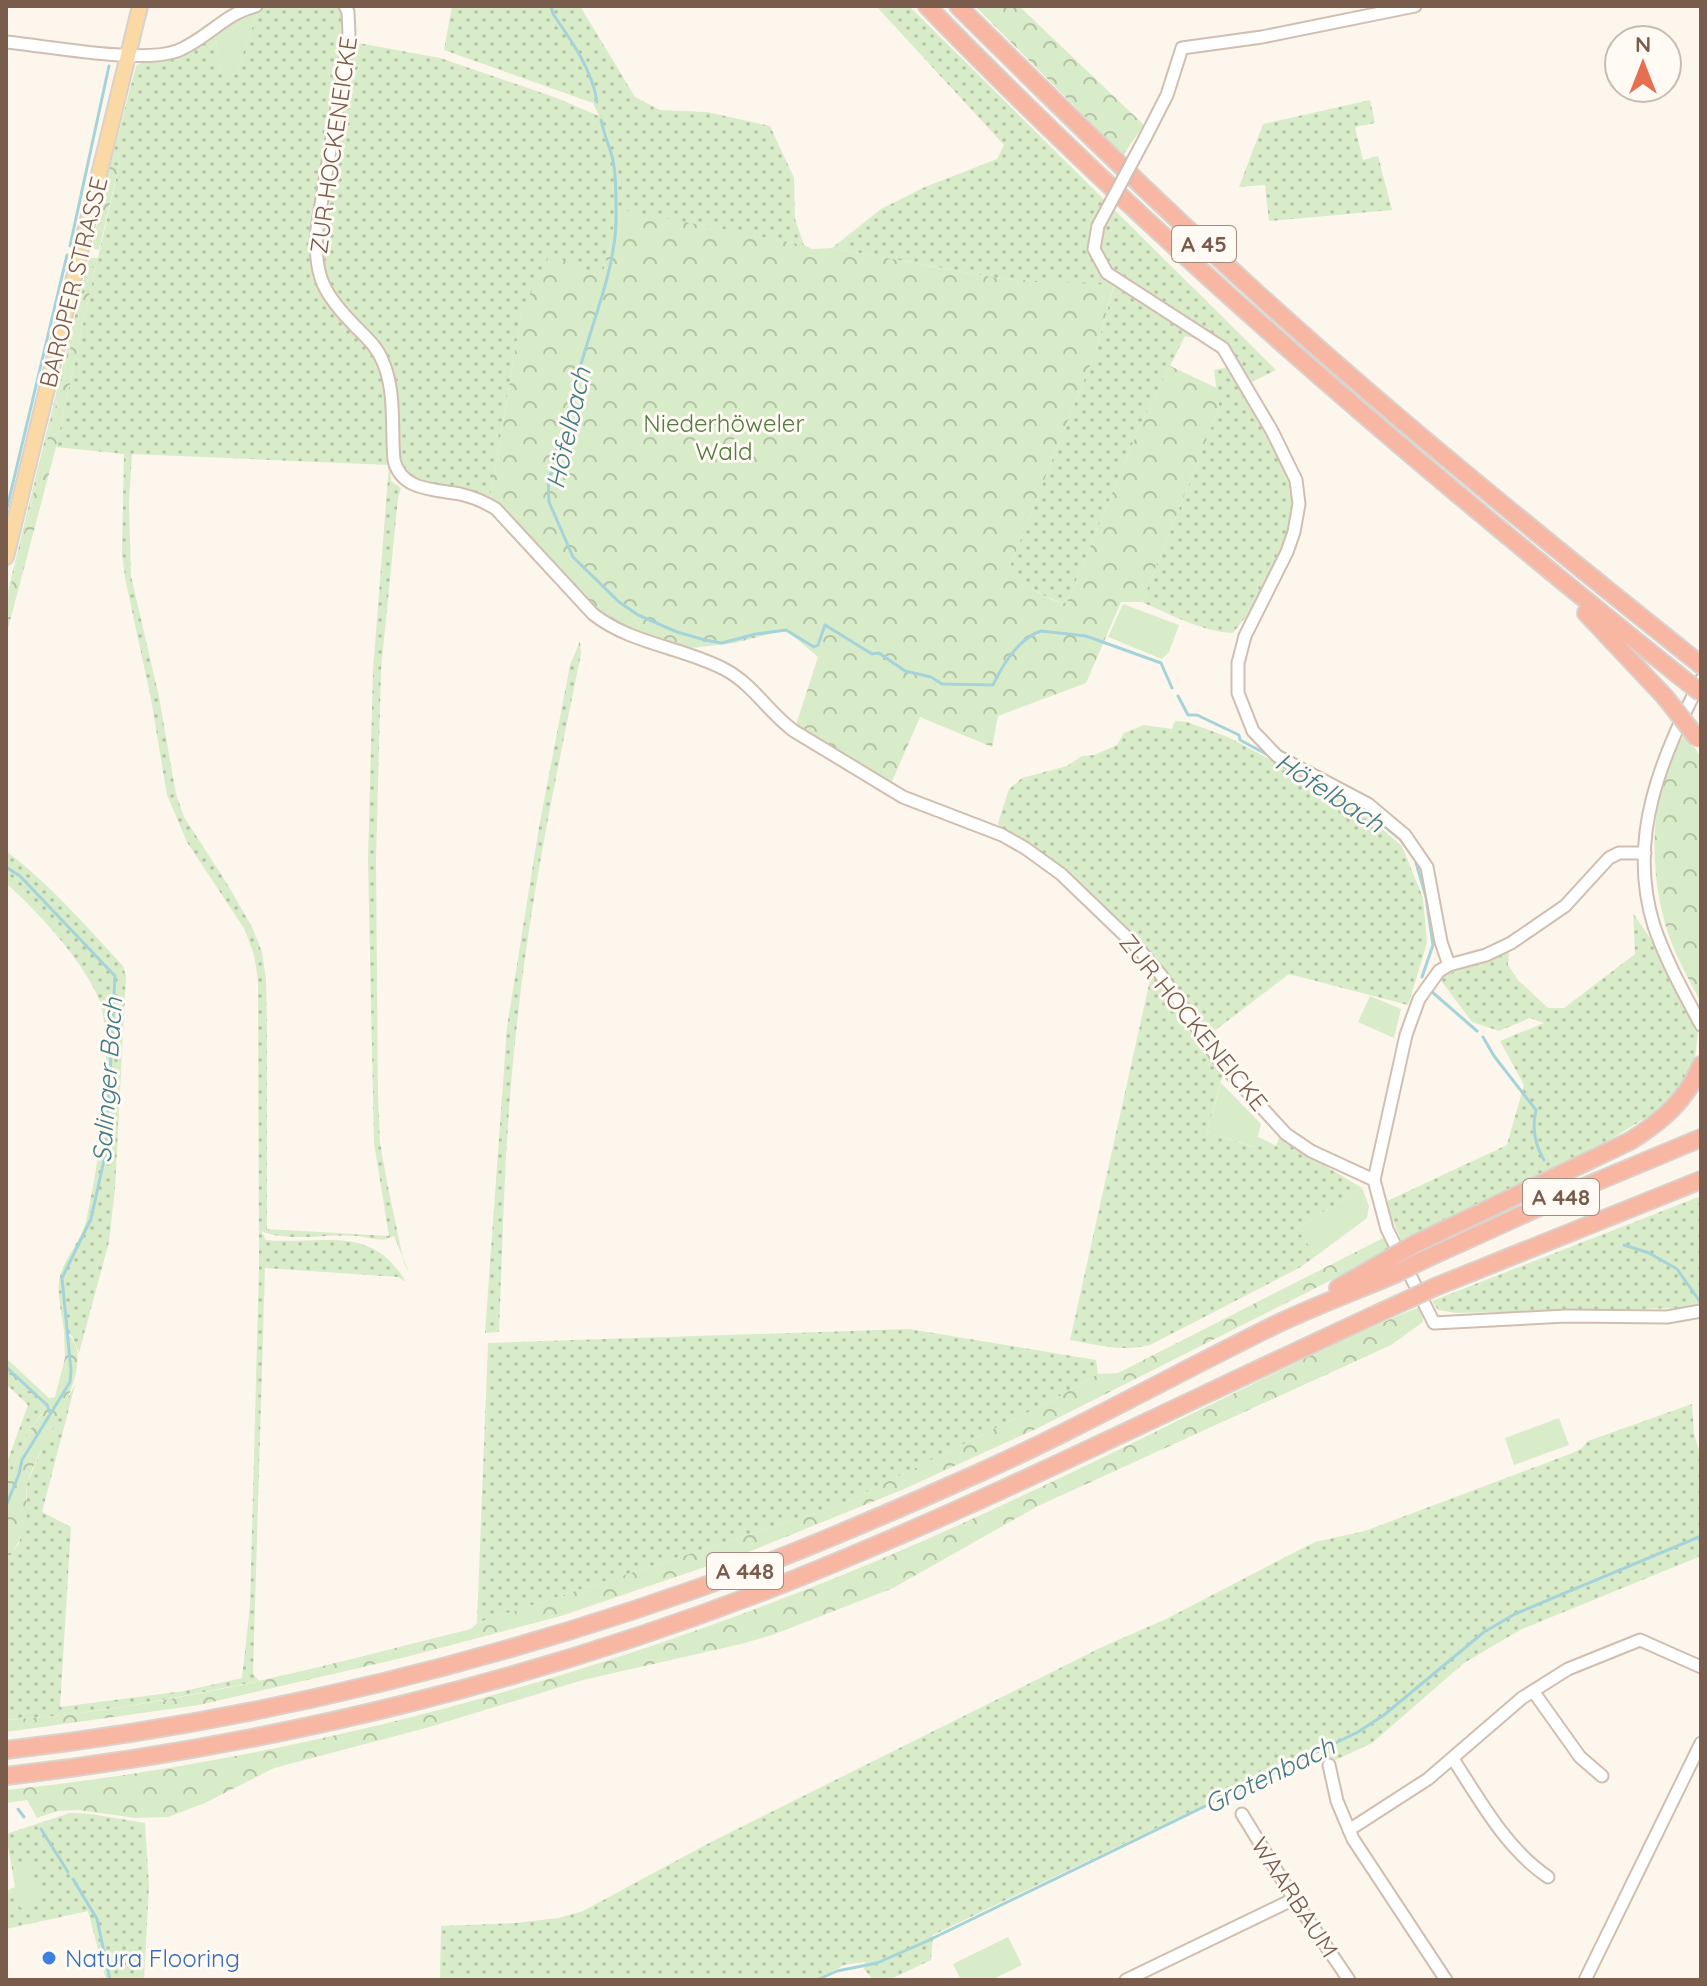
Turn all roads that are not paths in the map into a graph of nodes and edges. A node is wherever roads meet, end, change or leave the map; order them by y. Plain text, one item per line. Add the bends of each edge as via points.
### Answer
1 (140, 6) edge
2 (256, 6) edge
3 (345, 6) edge
4 (927, 6) edge
5 (958, 6) edge
6 (1415, 6) edge
7 (6, 42) edge
8 (128, 55) junction
9 (1525, 553) junction
10 (6, 557) edge
11 (1691, 655) edge
12 (1701, 680) edge
13 (1701, 693) edge
14 (1700, 742) edge
15 (1645, 853) junction
16 (1449, 965) junction
17 (1701, 1025) edge
18 (1700, 1069) edge
19 (1701, 1138) edge
20 (1374, 1180) junction
21 (1701, 1180) edge
22 (1390, 1267) junction
23 (1701, 1311) edge
24 (1701, 1667) edge
25 (1533, 1691) junction
26 (1701, 1743) edge
27 (6, 1750) edge
28 (1453, 1759) junction
29 (1329, 1765) dead end
30 (6, 1776) edge
31 (1602, 1776) dead end
32 (1242, 1814) dead end
33 (1349, 1830) junction
34 (1548, 1877) dead end
35 (1294, 1899) junction
36 (1130, 1979) edge
37 (1349, 1980) edge
38 (1446, 1980) edge
39 (1585, 1980) edge

1 - 8 main road, BAROPER STRASSE
2 - 8 street via 235,13 177,51
3 - 20 street, ZUR HOCKENEICKE via 349,34 316,261 326,292 384,363 394,460 405,479 496,509 610,627 726,670 782,722 903,797 981,825 1037,856 1085,894 1139,949 1221,1063 1286,1134
4 - 9 highway, A 45 via 1200,270
5 - 11 highway, A 45 via 1161,204 1340,367
6 - 16 street, bridge via 1182,48 1167,95 1098,226 1094,249 1107,273 1223,348 1272,431 1296,480 1299,504 1287,552 1245,636 1238,693 1253,731 1277,756 1368,804 1413,844 1427,867
7 - 8 street
8 - 10 main road, BAROPER STRASSE
9 - 13 highway, A 45, bridge
9 - 14 highway, bridge via 1597,623
12 - 15 street via 1659,769
15 - 16 street via 1614,855 1565,906 1521,936 1486,955
15 - 17 street via 1653,923
16 - 20 street via 1429,982 1412,1016
18 - 22 highway, A 448, bridge via 1672,1112 1655,1126 1415,1244
19 - 22 highway, A 448, bridge via 1423,1260
20 - 23 street via 1387,1229 1434,1323 1667,1317
21 - 30 highway, A 448, bridge via 1435,1287 947,1515 682,1621 500,1678 319,1723 168,1753
22 - 27 highway, A 448 via 968,1478 808,1547 655,1603 498,1651 317,1697
24 - 25 street via 1634,1641 1568,1669
25 - 28 street
25 - 31 street via 1580,1757
26 - 39 street
28 - 33 street
28 - 34 street via 1519,1853
29 - 33 street
32 - 35 street, WAARBAUM
33 - 38 street
35 - 36 street
35 - 37 street, WAARBAUM

